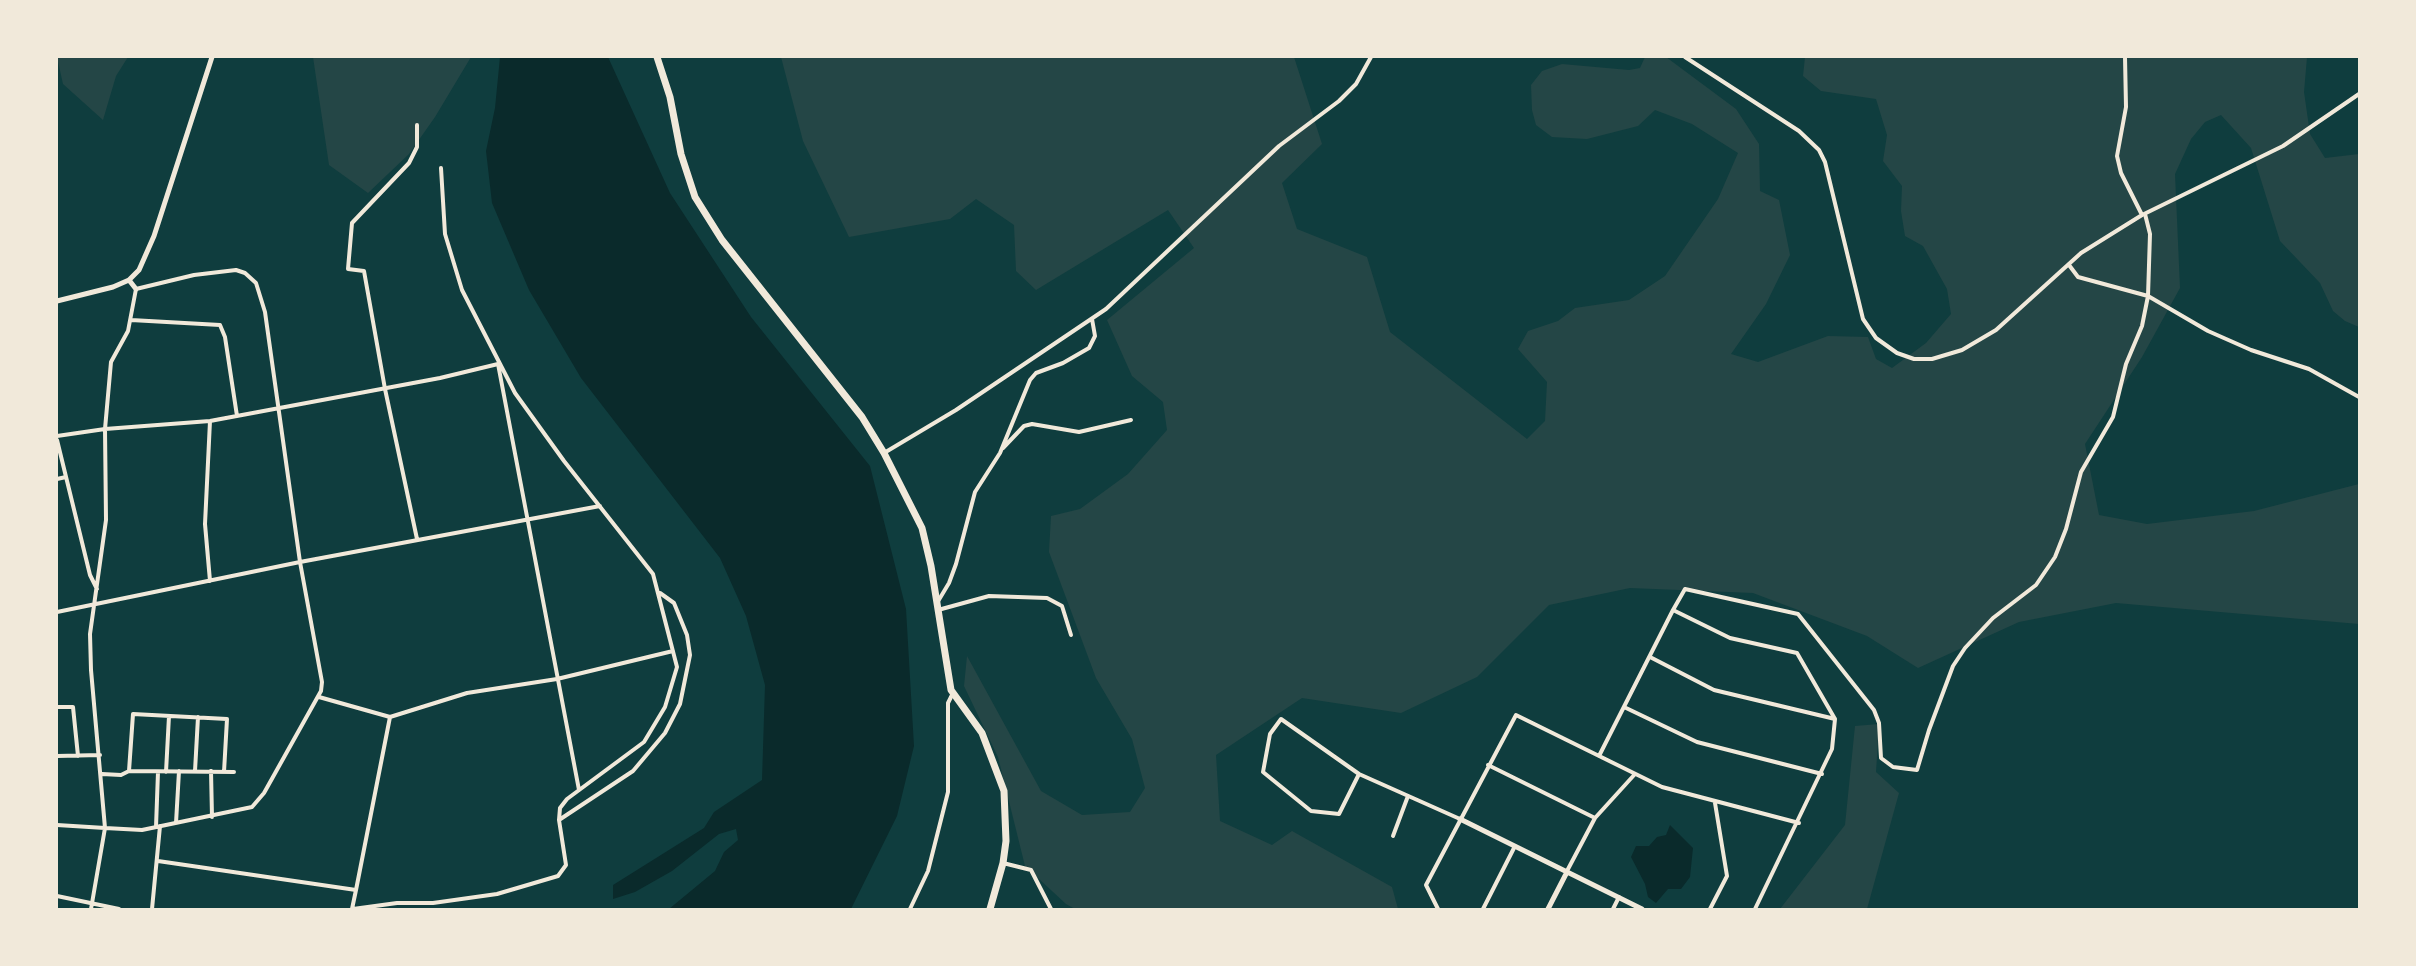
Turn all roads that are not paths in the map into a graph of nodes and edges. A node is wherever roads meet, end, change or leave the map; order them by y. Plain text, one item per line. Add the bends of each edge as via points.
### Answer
1 (212, 57) edge
2 (657, 57) edge
3 (1371, 57) edge
4 (1685, 57) edge
5 (2125, 57) edge
6 (2359, 94) edge
7 (417, 125) dead end
8 (441, 168) dead end
9 (2144, 215) junction
10 (2069, 264) junction
11 (129, 280) junction
12 (136, 289) junction
13 (2148, 296) junction
14 (57, 301) edge
15 (1092, 319) junction
16 (131, 320) junction
17 (498, 364) junction
18 (385, 388) junction
19 (2359, 397) edge
20 (279, 408) junction
21 (237, 416) junction
22 (1131, 420) dead end
23 (210, 421) junction
24 (105, 429) junction
25 (57, 438) edge
26 (1002, 448) junction
27 (884, 453) junction
28 (66, 477) junction
29 (57, 479) edge
30 (600, 506) junction
31 (528, 520) junction
32 (417, 539) junction
33 (300, 562) junction
34 (210, 581) junction
35 (98, 590) junction
36 (659, 592) junction
37 (95, 603) junction
38 (937, 607) junction
39 (1673, 610) junction
40 (57, 612) edge
41 (1071, 635) dead end
42 (673, 651) junction
43 (1650, 657) junction
44 (557, 679) junction
45 (953, 693) junction
46 (319, 697) junction
47 (57, 707) edge
48 (1624, 707) junction
49 (169, 716) junction
50 (198, 717) junction
51 (390, 717) junction
52 (1835, 719) junction
53 (100, 755) junction
54 (57, 756) edge
55 (78, 756) junction
56 (1599, 756) junction
57 (1488, 765) junction
58 (129, 771) junction
59 (179, 771) junction
60 (195, 771) junction
61 (211, 771) junction
62 (158, 772) junction
63 (166, 772) junction
64 (224, 772) junction
65 (234, 772) dead end
66 (102, 774) junction
67 (1359, 774) junction
68 (1635, 774) junction
69 (1822, 774) junction
70 (579, 790) junction
71 (1408, 796) junction
72 (1715, 803) junction
73 (212, 817) junction
74 (1595, 818) junction
75 (1460, 819) junction
76 (559, 820) junction
77 (176, 823) junction
78 (1799, 824) junction
79 (57, 825) edge
80 (158, 827) junction
81 (105, 828) junction
82 (1393, 836) dead end
83 (1515, 846) junction
84 (158, 861) junction
85 (1003, 863) junction
86 (1567, 872) junction
87 (356, 890) junction
88 (57, 896) edge
89 (1619, 897) junction
90 (92, 903) junction
91 (91, 909) edge
92 (119, 909) edge
93 (152, 909) edge
94 (352, 909) edge
95 (910, 909) edge
96 (990, 909) edge
97 (1052, 909) edge
98 (1438, 909) edge
99 (1483, 909) edge
100 (1548, 909) edge
101 (1613, 909) edge
102 (1642, 909) edge
103 (1710, 909) edge
104 (1755, 909) edge

1 - 11 street via 150,249
2 - 27 main road via 695,197 723,240 862,417
3 - 15 street via 1364,73 1339,101 1279,146
4 - 10 street via 1799,131 1819,150 1863,320 1876,338 1897,353 1923,359 1962,350 1996,330
5 - 9 street via 2126,107 2117,156 2121,172
6 - 9 street via 2283,146
7 - 18 street via 417,147 409,163 352,223 348,268 364,271
8 - 17 street via 452,259 462,290
9 - 10 street
9 - 13 street via 2150,234
10 - 13 street via 2078,277
11 - 12 street
11 - 14 street
12 - 16 street
12 - 20 street via 225,270 236,270 252,278 265,312
13 - 19 street via 2208,331 2309,369
13 - 39 street via 2113,417 2081,472 2055,557 2036,585 1993,618 1953,666 1917,770 1893,767 1881,758 1875,710 1798,614 1685,589
15 - 26 street via 1095,336 1089,348 1036,373 1030,380
15 - 27 street
16 - 21 street via 220,326
16 - 24 street via 111,362
17 - 18 street
17 - 30 street
17 - 31 street
18 - 20 street
18 - 32 street
20 - 21 street
20 - 33 street
21 - 23 street
22 - 26 street via 1079,432 1024,426
23 - 24 street
23 - 34 street via 205,513
24 - 25 street
24 - 35 street via 106,520
25 - 28 street
26 - 38 street via 975,492 956,564
27 - 38 main road via 922,528
28 - 29 street
28 - 35 street via 90,575
30 - 31 street
30 - 36 street via 653,574
31 - 32 street
31 - 44 street
32 - 33 street
33 - 34 street
33 - 46 street via 322,682
34 - 37 street
35 - 37 street
36 - 42 street
36 - 76 street via 675,603 687,635 690,655 680,704 658,743 633,771
37 - 40 street
37 - 53 street via 90,634 91,670
38 - 41 street via 989,596 1047,598 1062,606
38 - 45 main road
39 - 43 street
39 - 52 street via 1730,638 1797,653
42 - 44 street
42 - 70 street via 677,667 657,725 628,756
43 - 48 street
43 - 52 street via 1714,690
44 - 51 street via 467,693
44 - 70 street
45 - 85 main road via 982,733 1004,790
45 - 95 street via 948,703 948,792 928,871
46 - 51 street
46 - 73 street via 252,807
47 - 55 street via 73,708
48 - 56 street
48 - 69 street via 1697,742
49 - 50 street
49 - 58 street via 133,714
49 - 63 street
50 - 60 street
50 - 64 street via 227,719
51 - 87 street
52 - 69 street via 1832,749
53 - 55 street
53 - 66 street
54 - 55 street
56 - 57 street via 1516,715
56 - 68 street
57 - 74 street
57 - 75 street
58 - 62 street
58 - 66 street via 121,775
59 - 60 street
59 - 63 street
59 - 77 street
60 - 61 street
61 - 64 street
61 - 73 street
62 - 63 street
62 - 80 street
64 - 65 street
66 - 81 street
67 - 67 street via 1339,814 1311,811 1263,772 1269,734 1281,719
67 - 71 street
68 - 72 street via 1662,787
68 - 74 street
69 - 78 street
70 - 76 street via 560,808
71 - 75 street
71 - 82 street
72 - 78 street
72 - 103 street via 1727,876
73 - 77 street
74 - 86 street
75 - 83 street
75 - 98 street via 1426,885
76 - 94 street via 566,865 558,876 489,895
77 - 80 street
78 - 104 street
79 - 81 street
80 - 81 street
80 - 84 street
81 - 90 street
83 - 86 street
83 - 99 street
84 - 87 street
84 - 93 street
85 - 96 main road
85 - 97 street via 1031,870
86 - 89 street
86 - 100 street
87 - 94 street
88 - 90 street
89 - 101 street
89 - 102 street
90 - 91 street
90 - 92 street

